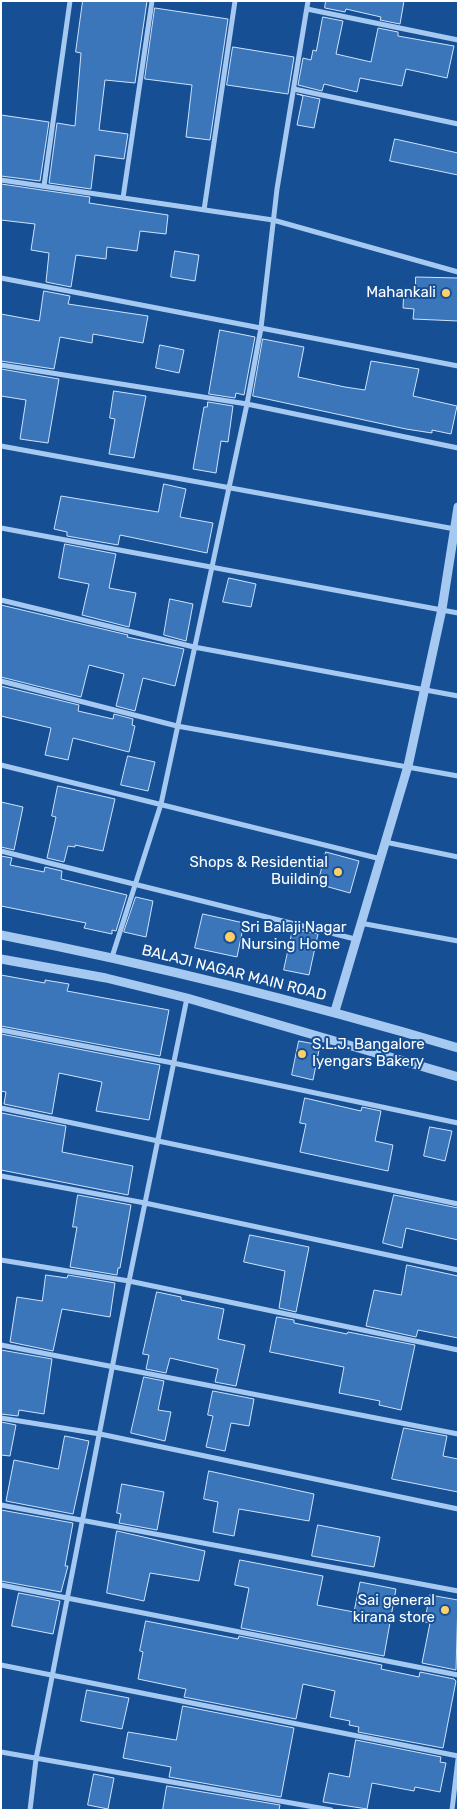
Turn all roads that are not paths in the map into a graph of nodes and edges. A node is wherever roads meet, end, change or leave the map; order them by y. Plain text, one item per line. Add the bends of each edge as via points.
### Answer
1 (70, 1) edge
2 (152, 1) edge
3 (235, 1) edge
4 (308, 1) edge
5 (307, 9) junction
6 (458, 40) edge
7 (294, 89) junction
8 (458, 124) edge
9 (1, 180) edge
10 (44, 186) junction
11 (123, 198) junction
12 (204, 210) junction
13 (274, 220) junction
14 (458, 272) edge
15 (1, 278) edge
16 (261, 328) junction
17 (1, 364) edge
18 (458, 366) edge
19 (247, 404) junction
20 (1, 446) edge
21 (458, 448) edge
22 (229, 489) junction
23 (458, 507) edge
24 (1, 528) edge
25 (456, 529) edge
26 (212, 568) junction
27 (1, 600) edge
28 (442, 609) junction
29 (458, 613) edge
30 (194, 647) junction
31 (1, 682) edge
32 (425, 690) junction
33 (458, 696) edge
34 (177, 726) junction
35 (1, 766) edge
36 (408, 766) junction
37 (458, 776) edge
38 (160, 804) junction
39 (384, 842) junction
40 (1, 851) edge
41 (458, 857) edge
42 (381, 859) junction
43 (135, 882) junction
44 (361, 922) junction
45 (1, 935) edge
46 (458, 942) edge
47 (112, 957) junction
48 (1, 958) edge
49 (187, 998) junction
50 (335, 1011) junction
51 (1, 1030) edge
52 (458, 1048) edge
53 (173, 1063) junction
54 (458, 1077) edge
55 (1, 1108) edge
56 (458, 1123) edge
57 (158, 1140) junction
58 (1, 1176) edge
59 (145, 1203) junction
60 (458, 1204) edge
61 (1, 1260) edge
62 (458, 1270) edge
63 (129, 1281) junction
64 (1, 1345) edge
65 (458, 1350) edge
66 (113, 1366) junction
67 (1, 1418) edge
68 (100, 1434) junction
69 (458, 1434) edge
70 (1, 1504) edge
71 (458, 1509) edge
72 (83, 1521) junction
73 (1, 1585) edge
74 (458, 1591) edge
75 (68, 1599) junction
76 (1, 1665) edge
77 (54, 1675) junction
78 (458, 1675) edge
79 (1, 1752) edge
80 (458, 1757) edge
81 (36, 1759) junction
82 (30, 1810) edge
83 (331, 1810) edge
84 (452, 1810) edge

1 - 10 street
2 - 11 street
3 - 12 street
4 - 5 street
5 - 6 street
5 - 7 street
7 - 8 street
7 - 13 street
9 - 10 street
10 - 11 street
11 - 12 street
12 - 13 street
13 - 14 street
13 - 16 street
15 - 16 street
16 - 18 street
16 - 19 street
17 - 19 street
19 - 21 street
19 - 22 street
20 - 22 street
22 - 25 street
22 - 26 street
23 - 25 street
24 - 26 street
25 - 28 street
26 - 28 street
26 - 30 street
27 - 30 street
28 - 29 street
28 - 32 street
30 - 32 street
30 - 34 street
31 - 34 street
32 - 33 street
32 - 36 street
34 - 36 street
34 - 38 street
35 - 38 street
36 - 37 street
36 - 39 street
38 - 42 street
38 - 43 street
39 - 41 street
39 - 42 street
40 - 43 street
42 - 44 street
43 - 44 street via 354,939
43 - 47 street
44 - 46 street
44 - 50 street
45 - 47 street, BALAJI NAGAR MAIN ROAD
47 - 50 street, BALAJI NAGAR MAIN ROAD
48 - 49 street via 106,978
49 - 53 street
49 - 54 street
50 - 52 street, BALAJI NAGAR MAIN ROAD
51 - 53 street
53 - 56 street
53 - 57 street
55 - 57 street
57 - 59 street
57 - 60 street
58 - 59 street
59 - 62 street
59 - 63 street
61 - 63 street
63 - 65 street
63 - 66 street
64 - 66 street
66 - 68 street
66 - 69 street
67 - 68 street
68 - 71 street
68 - 72 street
70 - 72 street
72 - 74 street
72 - 75 street
73 - 75 street
75 - 77 street
75 - 78 street
76 - 77 street
77 - 80 street
77 - 81 street
79 - 81 street
80 - 84 street
81 - 82 street
81 - 83 street

